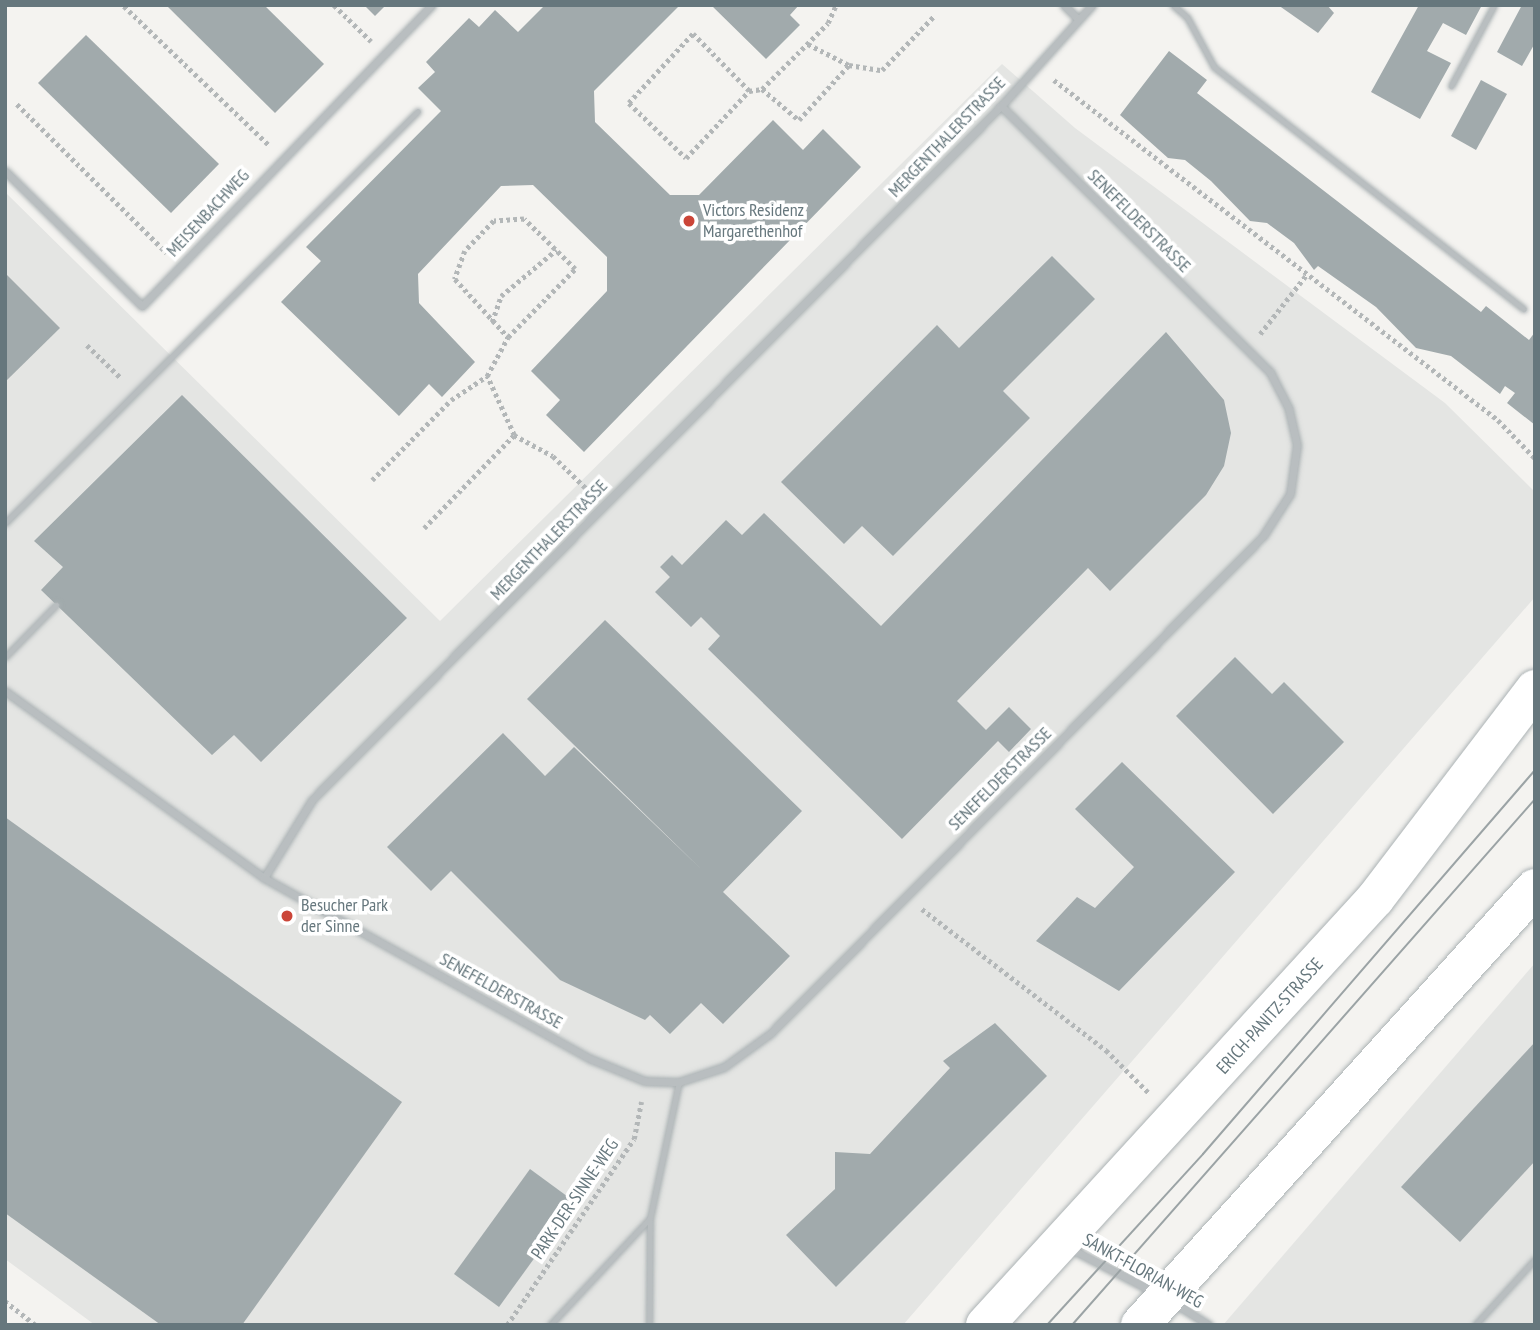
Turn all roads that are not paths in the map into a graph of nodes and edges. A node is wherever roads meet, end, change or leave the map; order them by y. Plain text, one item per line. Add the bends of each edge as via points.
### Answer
1 (432, 5) edge
2 (1064, 5) edge
3 (1092, 5) edge
4 (1173, 5) edge
5 (1494, 5) edge
6 (1078, 19) junction
7 (1451, 86) dead end
8 (1001, 106) junction
9 (418, 111) dead end
10 (5, 170) edge
11 (1524, 309) dead end
12 (5, 523) edge
13 (56, 605) dead end
14 (5, 657) edge
15 (1535, 689) edge
16 (5, 691) edge
17 (264, 878) junction
18 (1535, 888) edge
19 (679, 1082) junction
20 (650, 1218) junction
21 (1062, 1245) junction
22 (1535, 1259) edge
23 (1165, 1297) junction
24 (550, 1325) edge
25 (649, 1325) edge
26 (985, 1325) edge
27 (1140, 1325) edge
28 (1209, 1325) edge
29 (1475, 1325) edge

1 - 10 street, MEISENBACHWEG via 142,306
2 - 6 street
3 - 6 street, MERGENTHALERSTRASSE
4 - 11 lane via 1187,17 1214,67
5 - 7 lane
6 - 8 street, MERGENTHALERSTRASSE
8 - 17 street, MERGENTHALERSTRASSE via 312,800
8 - 19 street, SENEFELDERSTRASSE via 1270,372 1289,410 1297,445 1290,494 1263,536 771,1033 724,1067
9 - 12 lane
13 - 14 lane
15 - 21 main road, ERICH-PANITZ-STRASSE via 1374,899
16 - 17 street
17 - 19 street, SENEFELDERSTRASSE via 591,1059 645,1081
18 - 23 main road
19 - 20 lane
20 - 24 lane
20 - 25 lane
21 - 23 street, SANKT-FLORIAN-WEG
21 - 26 main road, ERICH-PANITZ-STRASSE
22 - 29 lane
23 - 27 main road
23 - 28 street, SANKT-FLORIAN-WEG

